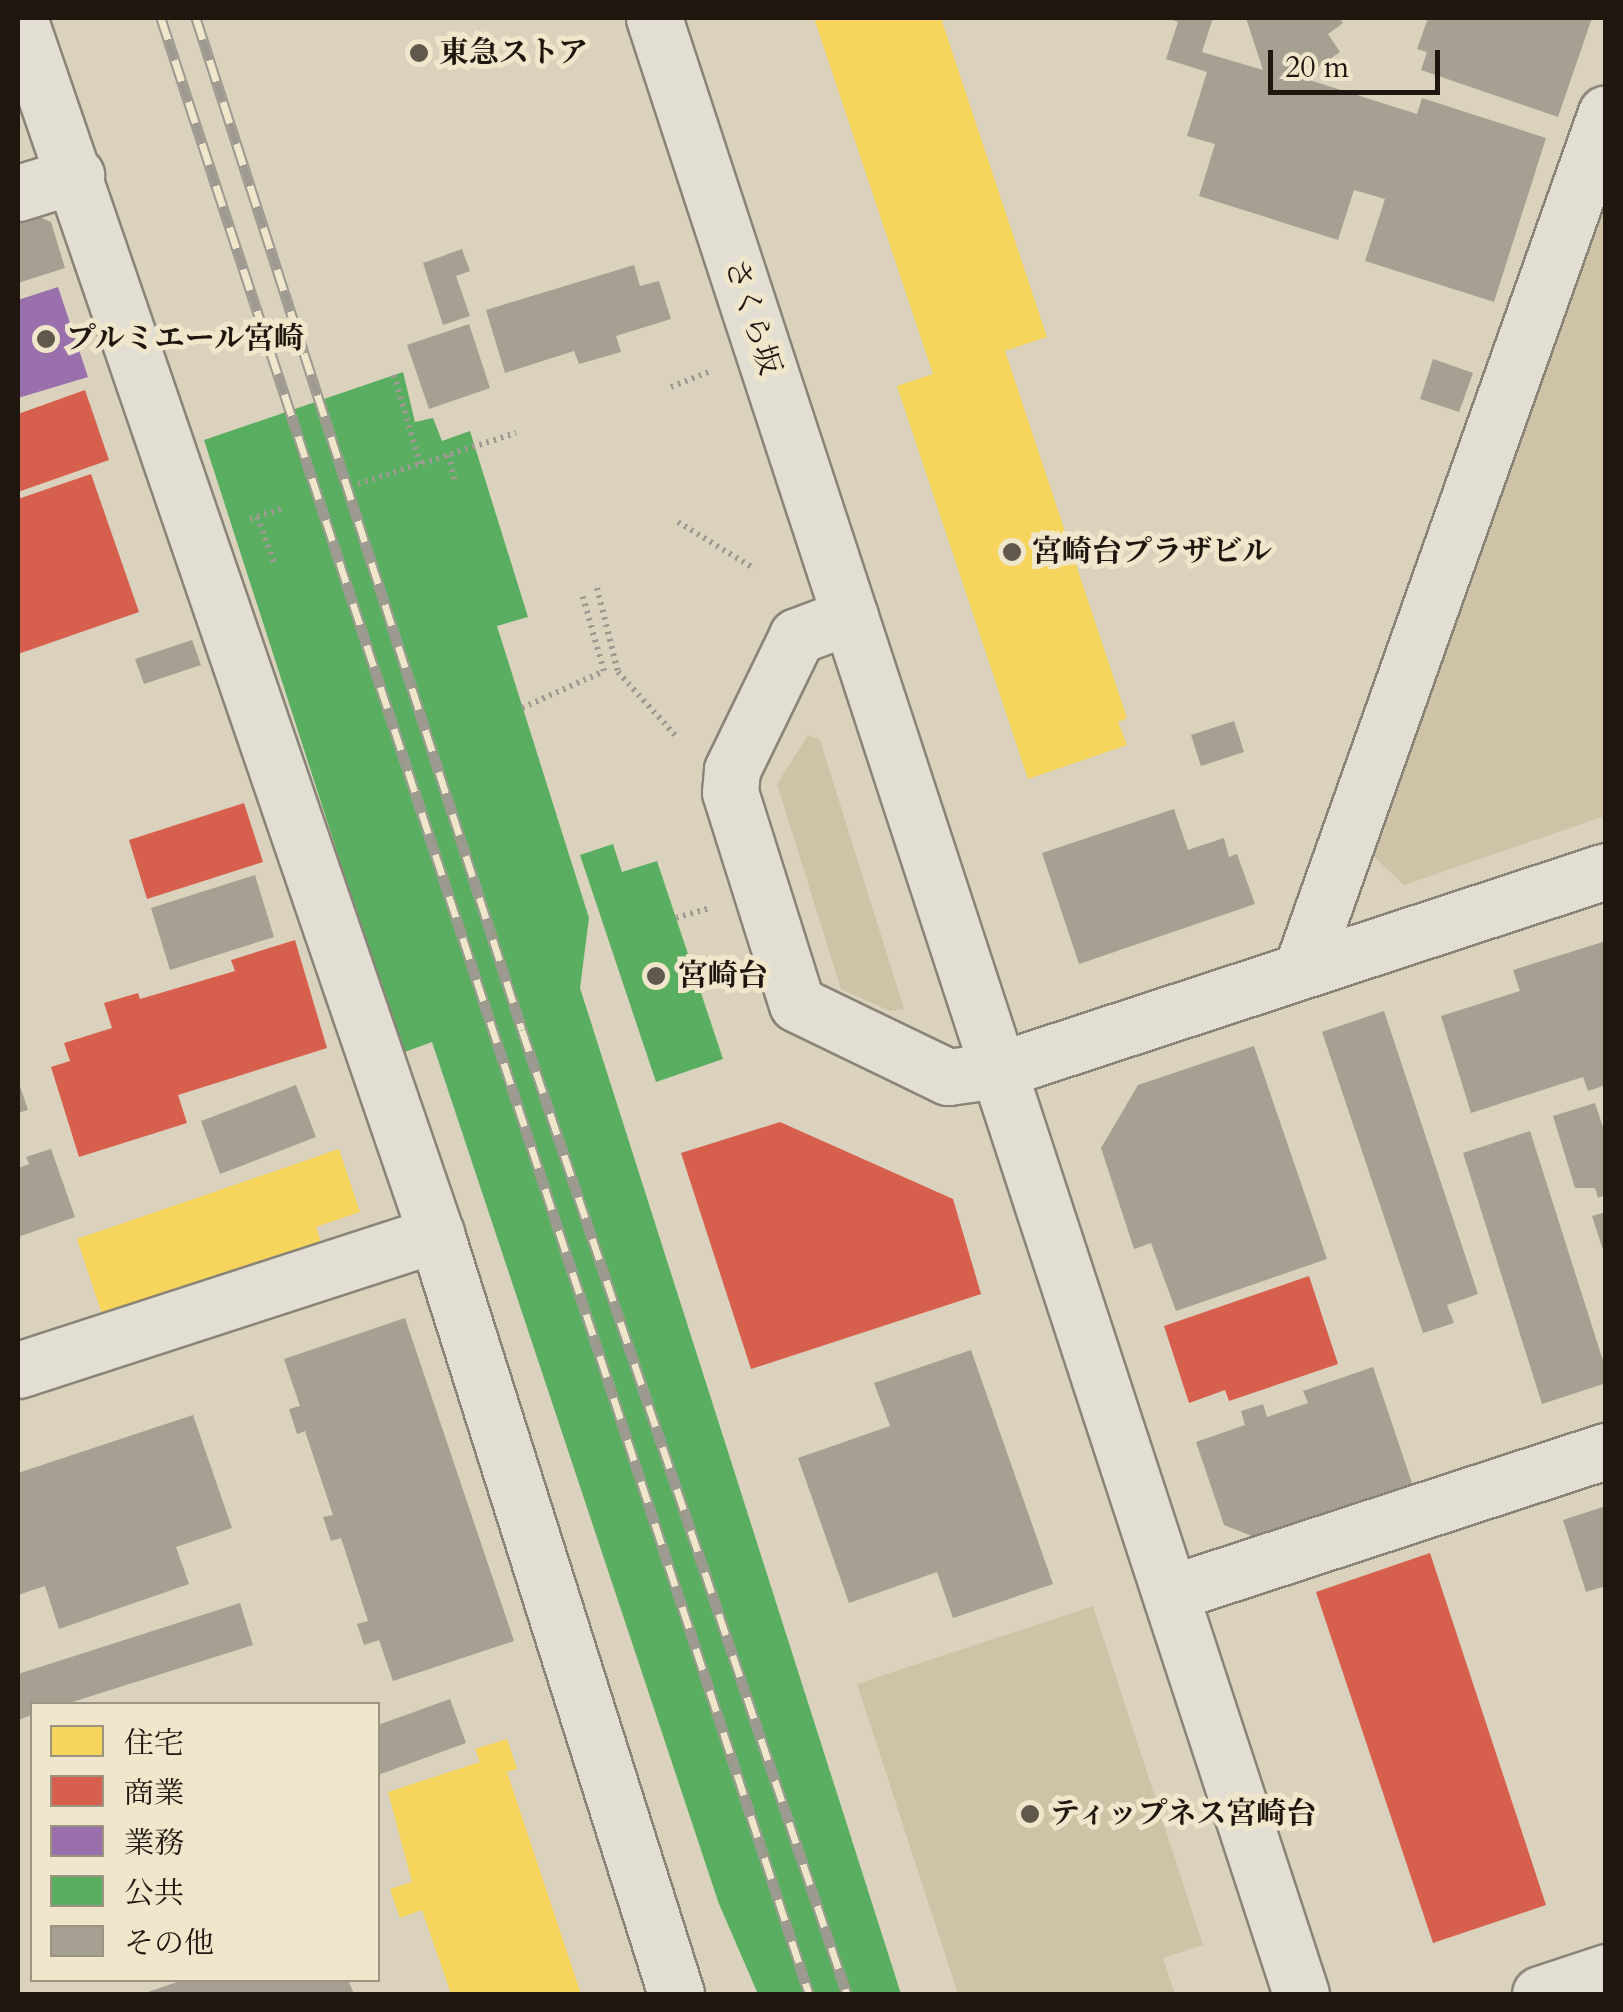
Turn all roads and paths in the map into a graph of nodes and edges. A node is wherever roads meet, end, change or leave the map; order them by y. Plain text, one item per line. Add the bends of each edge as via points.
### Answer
1 (20, 18) edge
2 (654, 18) edge
3 (1606, 113) edge
4 (76, 175) junction
5 (18, 192) edge
6 (715, 370) dead end
7 (394, 375) dead end
8 (670, 388) dead end
9 (516, 433) dead end
10 (448, 455) junction
11 (420, 464) junction
12 (358, 484) dead end
13 (456, 484) dead end
14 (257, 516) dead end
15 (678, 522) dead end
16 (275, 565) dead end
17 (755, 569) dead end
18 (597, 588) dead end
19 (582, 594) dead end
20 (850, 616) junction
21 (522, 708) dead end
22 (675, 735) dead end
23 (1606, 872) edge
24 (708, 908) dead end
25 (676, 918) dead end
26 (1302, 968) junction
27 (1000, 1070) junction
28 (436, 1234) junction
29 (18, 1370) edge
30 (1606, 1451) edge
31 (1171, 1592) junction
32 (1606, 1972) edge
33 (676, 1994) edge
34 (1301, 1994) edge
35 (1540, 1994) edge

1 - 4 street
2 - 20 street, さくら坂
3 - 26 street
4 - 5 street
4 - 28 street
6 - 8 path
7 - 11 path
9 - 10 path
10 - 11 path
10 - 13 path
11 - 12 path
14 - 16 path
15 - 17 path
18 - 22 path via 618,672
19 - 21 path via 604,670
20 - 27 street, さくら坂
20 - 27 street via 798,636 732,770 730,792 797,1004 948,1077
23 - 26 street
24 - 25 path
26 - 27 street
27 - 31 street, さくら坂
28 - 29 street
28 - 33 street
30 - 31 street
31 - 34 street, さくら坂
32 - 35 street

